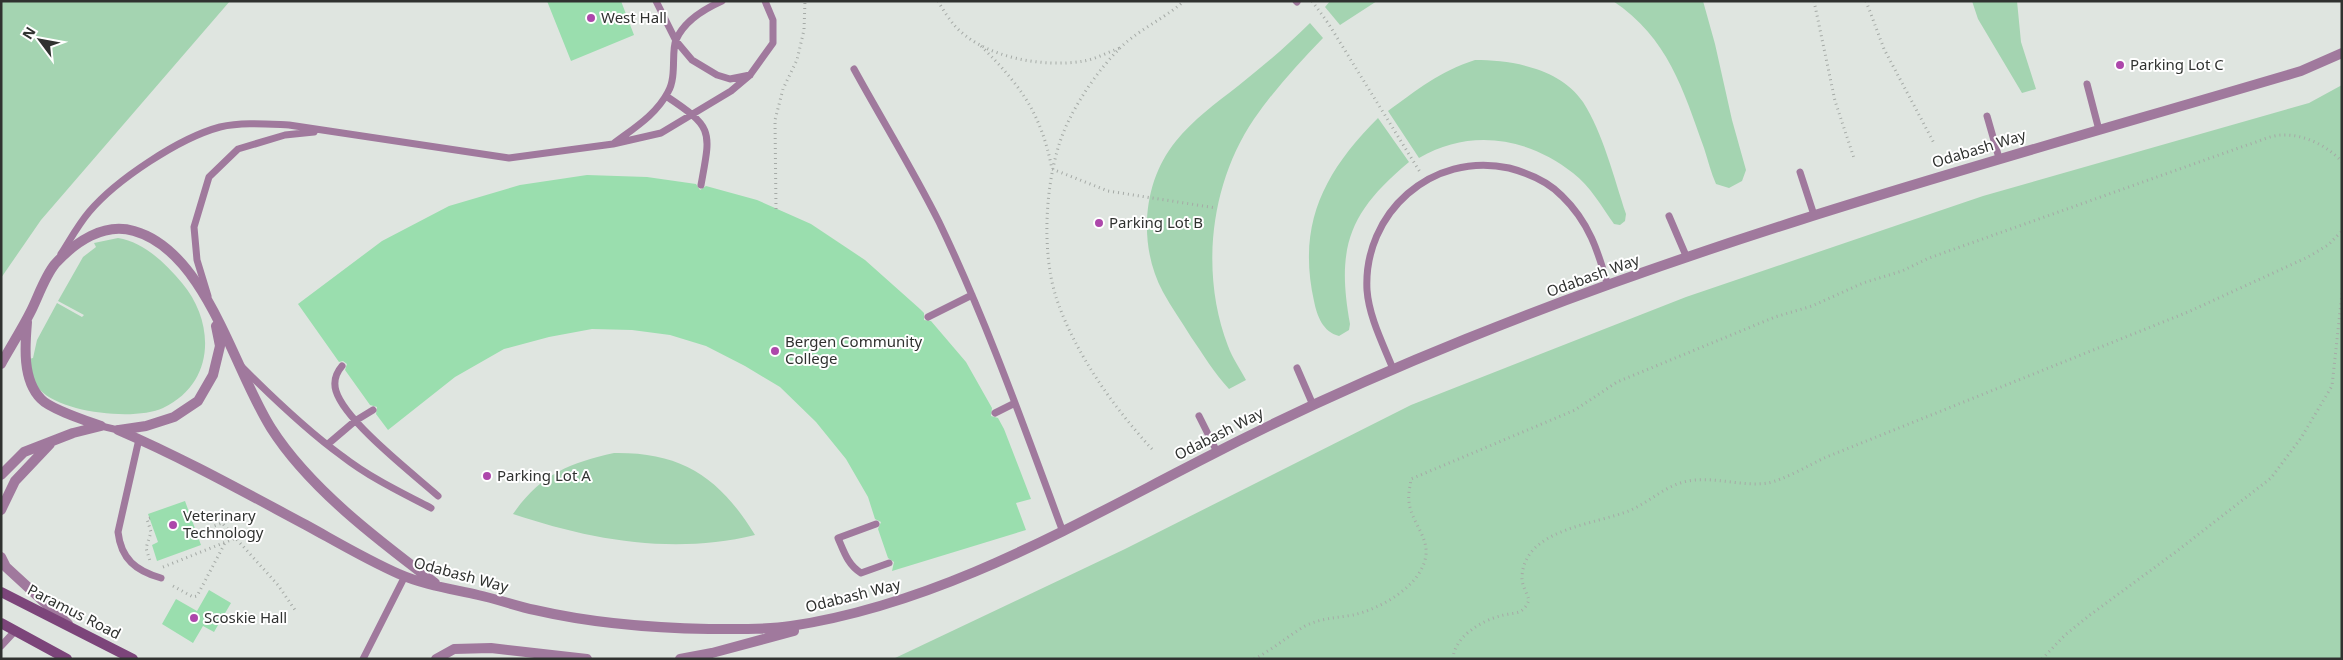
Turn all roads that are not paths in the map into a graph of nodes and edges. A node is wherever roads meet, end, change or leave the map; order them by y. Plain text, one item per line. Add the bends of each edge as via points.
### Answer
1 (656, 1) edge
2 (722, 1) edge
3 (765, 1) edge
4 (676, 41) junction
5 (2342, 53) edge
6 (854, 70) dead end
7 (750, 75) junction
8 (2087, 84) dead end
9 (666, 96) junction
10 (692, 114) junction
11 (1986, 116) dead end
12 (324, 130) junction
13 (2099, 130) junction
14 (613, 144) junction
15 (1999, 158) junction
16 (1800, 172) dead end
17 (700, 185) dead end
18 (1814, 215) junction
19 (1669, 216) dead end
20 (1687, 258) junction
21 (54, 265) junction
22 (1608, 286) junction
23 (972, 296) junction
24 (214, 312) junction
25 (928, 317) dead end
26 (28, 318) junction
27 (237, 361) junction
28 (1, 364) edge
29 (342, 366) dead end
30 (1297, 368) dead end
31 (1393, 369) junction
32 (1015, 403) junction
33 (1313, 405) junction
34 (373, 410) dead end
35 (995, 412) dead end
36 (1199, 416) dead end
37 (355, 421) junction
38 (100, 426) junction
39 (118, 430) junction
40 (139, 439) junction
41 (54, 440) junction
42 (328, 444) junction
43 (1217, 452) junction
44 (1, 476) edge
45 (438, 496) dead end
46 (431, 508) dead end
47 (1, 510) edge
48 (876, 524) dead end
49 (1062, 532) junction
50 (1, 557) edge
51 (889, 563) dead end
52 (405, 576) junction
53 (161, 578) dead end
54 (440, 586) junction
55 (1, 592) edge
56 (877, 609) junction
57 (1, 623) edge
58 (69, 625) junction
59 (16, 631) junction
60 (1, 646) edge
61 (67, 659) edge
62 (133, 659) edge
63 (363, 659) edge
64 (436, 659) edge
65 (587, 659) edge
66 (680, 659) edge

1 - 4 lane
2 - 4 lane via 693,18
3 - 7 lane via 773,20 773,43
4 - 7 lane via 692,60 716,75 730,79
4 - 9 lane via 675,64
5 - 13 street, Odabash Way via 2301,71
6 - 23 lane via 938,221
7 - 10 lane via 731,91
8 - 13 lane
9 - 10 lane
9 - 14 lane via 657,111
10 - 14 lane via 660,133
10 - 17 lane via 705,129 708,145
11 - 15 lane
12 - 14 lane via 509,158
12 - 21 lane via 255,123 220,127 180,143 113,189 89,212
12 - 24 lane via 284,135 238,150 208,177 194,227 196,260
13 - 15 street, Odabash Way
15 - 18 street, Odabash Way
16 - 18 lane
18 - 20 street, Odabash Way
19 - 20 lane
20 - 22 street, Odabash Way
21 - 24 street via 84,239 105,230 124,228 148,235 171,250
21 - 26 street
22 - 31 street, Odabash Way
22 - 31 lane via 1594,239 1582,219 1562,196 1542,180 1496,166 1468,166 1441,173 1416,186 1394,206 1375,235 1368,263 1367,291 1373,321
23 - 25 lane
23 - 32 lane
24 - 27 street
24 - 39 street via 220,346 213,375 198,401 174,417
26 - 28 street
26 - 38 street via 24,356 30,381 41,400
27 - 42 lane
27 - 54 street via 272,429 298,463 343,509
29 - 37 lane via 335,375 336,390
30 - 33 lane
31 - 33 street, Odabash Way
32 - 35 lane
32 - 49 lane
33 - 43 street, Odabash Way
34 - 37 lane
36 - 43 lane
37 - 42 lane
37 - 45 lane
38 - 39 lane
38 - 41 street
39 - 40 street, Odabash Way
40 - 52 street, Odabash Way
40 - 53 lane via 118,532 120,547 131,563
41 - 44 street via 24,452
41 - 47 street via 15,481
42 - 46 lane via 381,482
43 - 49 street, Odabash Way
48 - 51 lane via 838,538 847,560 861,573
49 - 56 street, Odabash Way via 948,583
50 - 58 street via 6,567
52 - 54 street, Odabash Way
52 - 63 lane
54 - 56 street, Odabash Way via 587,620 707,629 785,627
55 - 58 main road, Paramus Road
56 - 66 street
57 - 59 main road
58 - 62 main road, Paramus Road
59 - 60 lane
59 - 61 main road
64 - 65 street via 454,649 491,648

